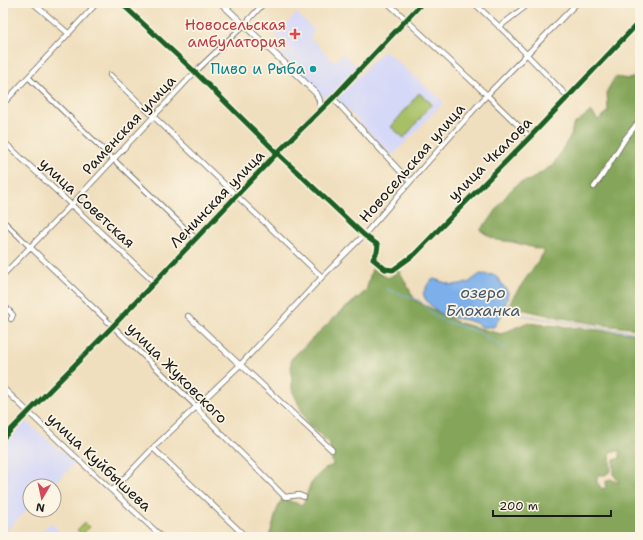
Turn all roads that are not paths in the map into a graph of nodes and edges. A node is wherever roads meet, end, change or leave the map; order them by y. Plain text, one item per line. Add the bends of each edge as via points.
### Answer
1 (33, 3) edge
2 (97, 3) edge
3 (121, 3) edge
4 (221, 3) edge
5 (264, 3) edge
6 (388, 3) edge
7 (422, 3) edge
8 (474, 3) edge
9 (530, 3) edge
10 (576, 3) edge
11 (637, 3) edge
12 (640, 6) edge
13 (406, 20) junction
14 (640, 22) edge
15 (244, 25) junction
16 (499, 27) junction
17 (69, 34) junction
18 (526, 55) junction
19 (195, 72) junction
20 (110, 75) dead end
21 (28, 77) junction
22 (487, 95) junction
23 (568, 97) junction
24 (333, 98) junction
25 (3, 104) edge
26 (320, 109) junction
27 (153, 117) junction
28 (640, 120) edge
29 (530, 137) junction
30 (3, 141) edge
31 (277, 153) junction
32 (113, 160) junction
33 (410, 182) junction
34 (594, 186) dead end
35 (236, 196) junction
36 (71, 205) junction
37 (3, 221) edge
38 (364, 235) junction
39 (196, 239) junction
40 (30, 247) junction
41 (3, 275) edge
42 (322, 277) junction
43 (154, 282) junction
44 (3, 304) edge
45 (188, 316) dead end
46 (11, 319) dead end
47 (113, 326) junction
48 (240, 364) junction
49 (3, 388) edge
50 (196, 406) junction
51 (28, 413) junction
52 (3, 438) edge
53 (153, 448) junction
54 (332, 450) dead end
55 (111, 490) junction
56 (304, 497) dead end
57 (157, 533) junction
58 (154, 537) edge
59 (162, 537) edge
60 (246, 537) edge

1 - 17 street
2 - 17 street
3 - 19 street
4 - 15 street
5 - 15 street, Раменская улица
6 - 13 street
7 - 13 street, Ленинская улица
8 - 16 street
9 - 16 street
10 - 18 street, Новосельская улица
11 - 12 street
13 - 22 street
13 - 24 street, Ленинская улица
14 - 23 street, улица Чкалова
15 - 19 street, Раменская улица
15 - 26 street via 316,94
16 - 18 street
17 - 21 street
18 - 22 street, Новосельская улица
18 - 23 street
19 - 27 street, Раменская улица
19 - 31 street
20 - 27 street
21 - 25 street
21 - 32 street
22 - 29 street
22 - 33 street, Новосельская улица
23 - 29 street, улица Чкалова
24 - 26 street, Ленинская улица
24 - 33 street
26 - 31 street, Ленинская улица
27 - 32 street, Раменская улица
27 - 35 street
28 - 34 street
29 - 38 street, улица Чкалова via 415,254 393,270 385,269 373,259 378,245
30 - 36 street, улица Советская
31 - 35 street, Ленинская улица
31 - 38 street
32 - 36 street, Раменская улица
32 - 39 street
33 - 38 street, Новосельская улица
35 - 39 street, Ленинская улица
35 - 42 street
36 - 40 street, Раменская улица
36 - 43 street, улица Советская
37 - 40 street, улица Жуковского
38 - 42 street, Новосельская улица
39 - 43 street, Ленинская улица
40 - 41 street, Раменская улица
40 - 47 street, улица Жуковского
42 - 48 street, Новосельская улица
43 - 47 street, Ленинская улица
44 - 46 street via 13,315
45 - 48 street
47 - 50 street, улица Жуковского
47 - 51 street, Ленинская улица
48 - 50 street, Новосельская улица
48 - 54 street
49 - 51 street, улица Куйбышева
50 - 53 street, Новосельская улица
50 - 56 street, улица Жуковского via 284,497
51 - 52 street, Ленинская улица
51 - 55 street, улица Куйбышева
53 - 55 street, Новосельская улица
53 - 60 street
55 - 57 street, улица Куйбышева
57 - 58 street
57 - 59 street, улица Куйбышева

